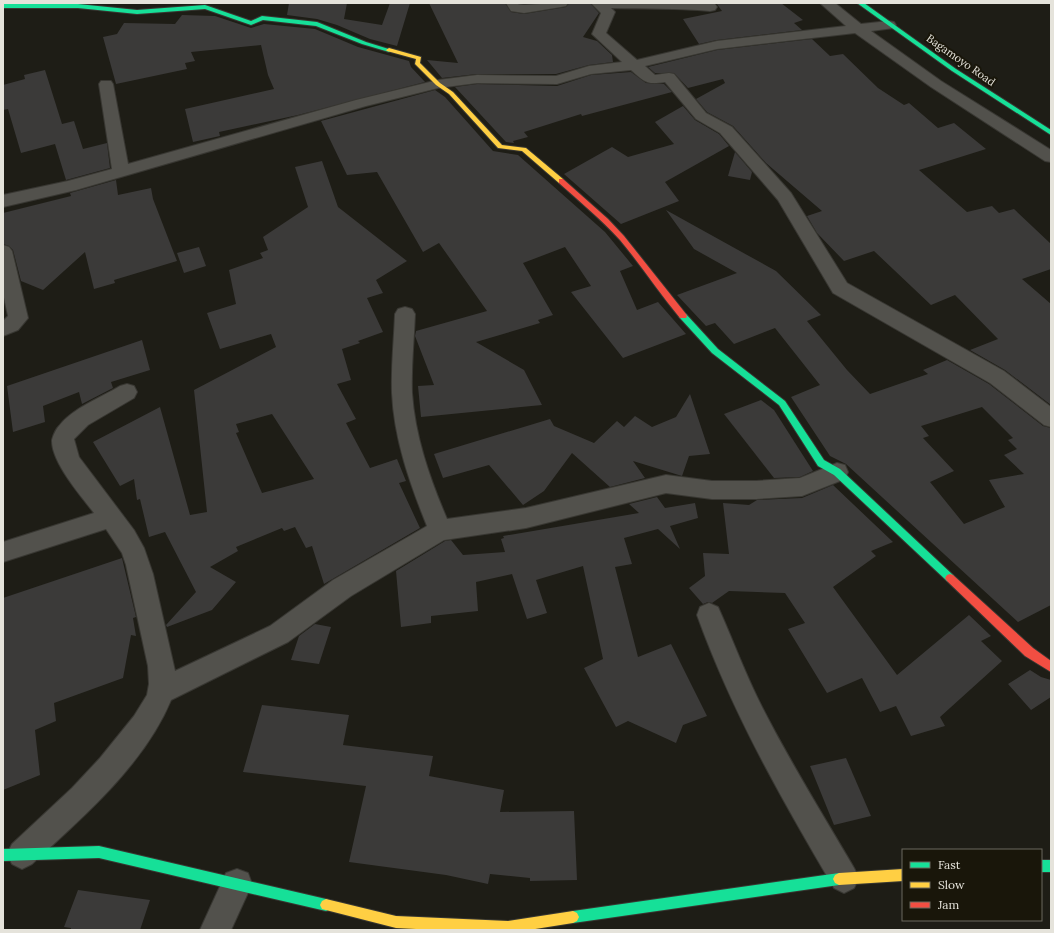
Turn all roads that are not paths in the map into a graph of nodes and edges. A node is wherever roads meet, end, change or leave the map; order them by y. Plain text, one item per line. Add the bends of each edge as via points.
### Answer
1 (513, 3) edge
2 (561, 3) edge
3 (599, 3) edge
4 (827, 3) edge
5 (860, 3) edge
6 (206, 5) edge
7 (3, 6) edge
8 (710, 7) dead end
9 (889, 25) junction
10 (855, 28) junction
11 (632, 65) junction
12 (106, 84) dead end
13 (438, 84) junction
14 (1051, 133) edge
15 (1051, 157) edge
16 (121, 172) junction
17 (3, 201) edge
18 (3, 251) edge
19 (405, 314) dead end
20 (3, 329) edge
21 (127, 392) dead end
22 (1051, 419) edge
23 (837, 472) junction
24 (111, 518) junction
25 (440, 530) junction
26 (3, 552) edge
27 (709, 615) dead end
28 (1051, 667) edge
29 (162, 691) junction
30 (13, 855) edge
31 (902, 875) edge
32 (844, 878) junction
33 (237, 884) junction
34 (215, 930) edge

1 - 2 street via 516,8 524,9
3 - 8 street
3 - 11 street via 608,12 599,34
4 - 10 street
5 - 9 main road, Bagamoyo Road
6 - 7 main road via 137,12 72,6
6 - 13 main road via 251,23 262,18 317,24 364,43 419,58 417,63
9 - 10 street
9 - 14 main road, Bagamoyo Road via 996,99
10 - 11 street via 717,45
10 - 15 street
11 - 13 street via 589,70 557,80 478,79
11 - 22 street via 652,80 670,77 702,116 726,130 785,198 840,288 997,377
12 - 16 street
13 - 16 street via 362,103
13 - 23 main road via 451,93 500,147 524,149 612,227 674,306 715,351 782,403 821,463
16 - 17 street
18 - 20 street via 18,318
19 - 25 street via 402,394 410,440 423,490
21 - 24 street via 68,428 63,439 64,450 74,468
23 - 25 street via 802,487 712,490 666,484 526,518
23 - 28 main road via 1029,652
24 - 26 street
24 - 29 street via 132,548 140,572 161,664
25 - 29 street via 342,588 279,634
27 - 32 street via 719,645 746,706 783,776
29 - 30 street via 152,713 125,751 80,801
30 - 33 main road via 100,852
31 - 32 main road
32 - 33 main road via 508,927 396,922
33 - 34 street

